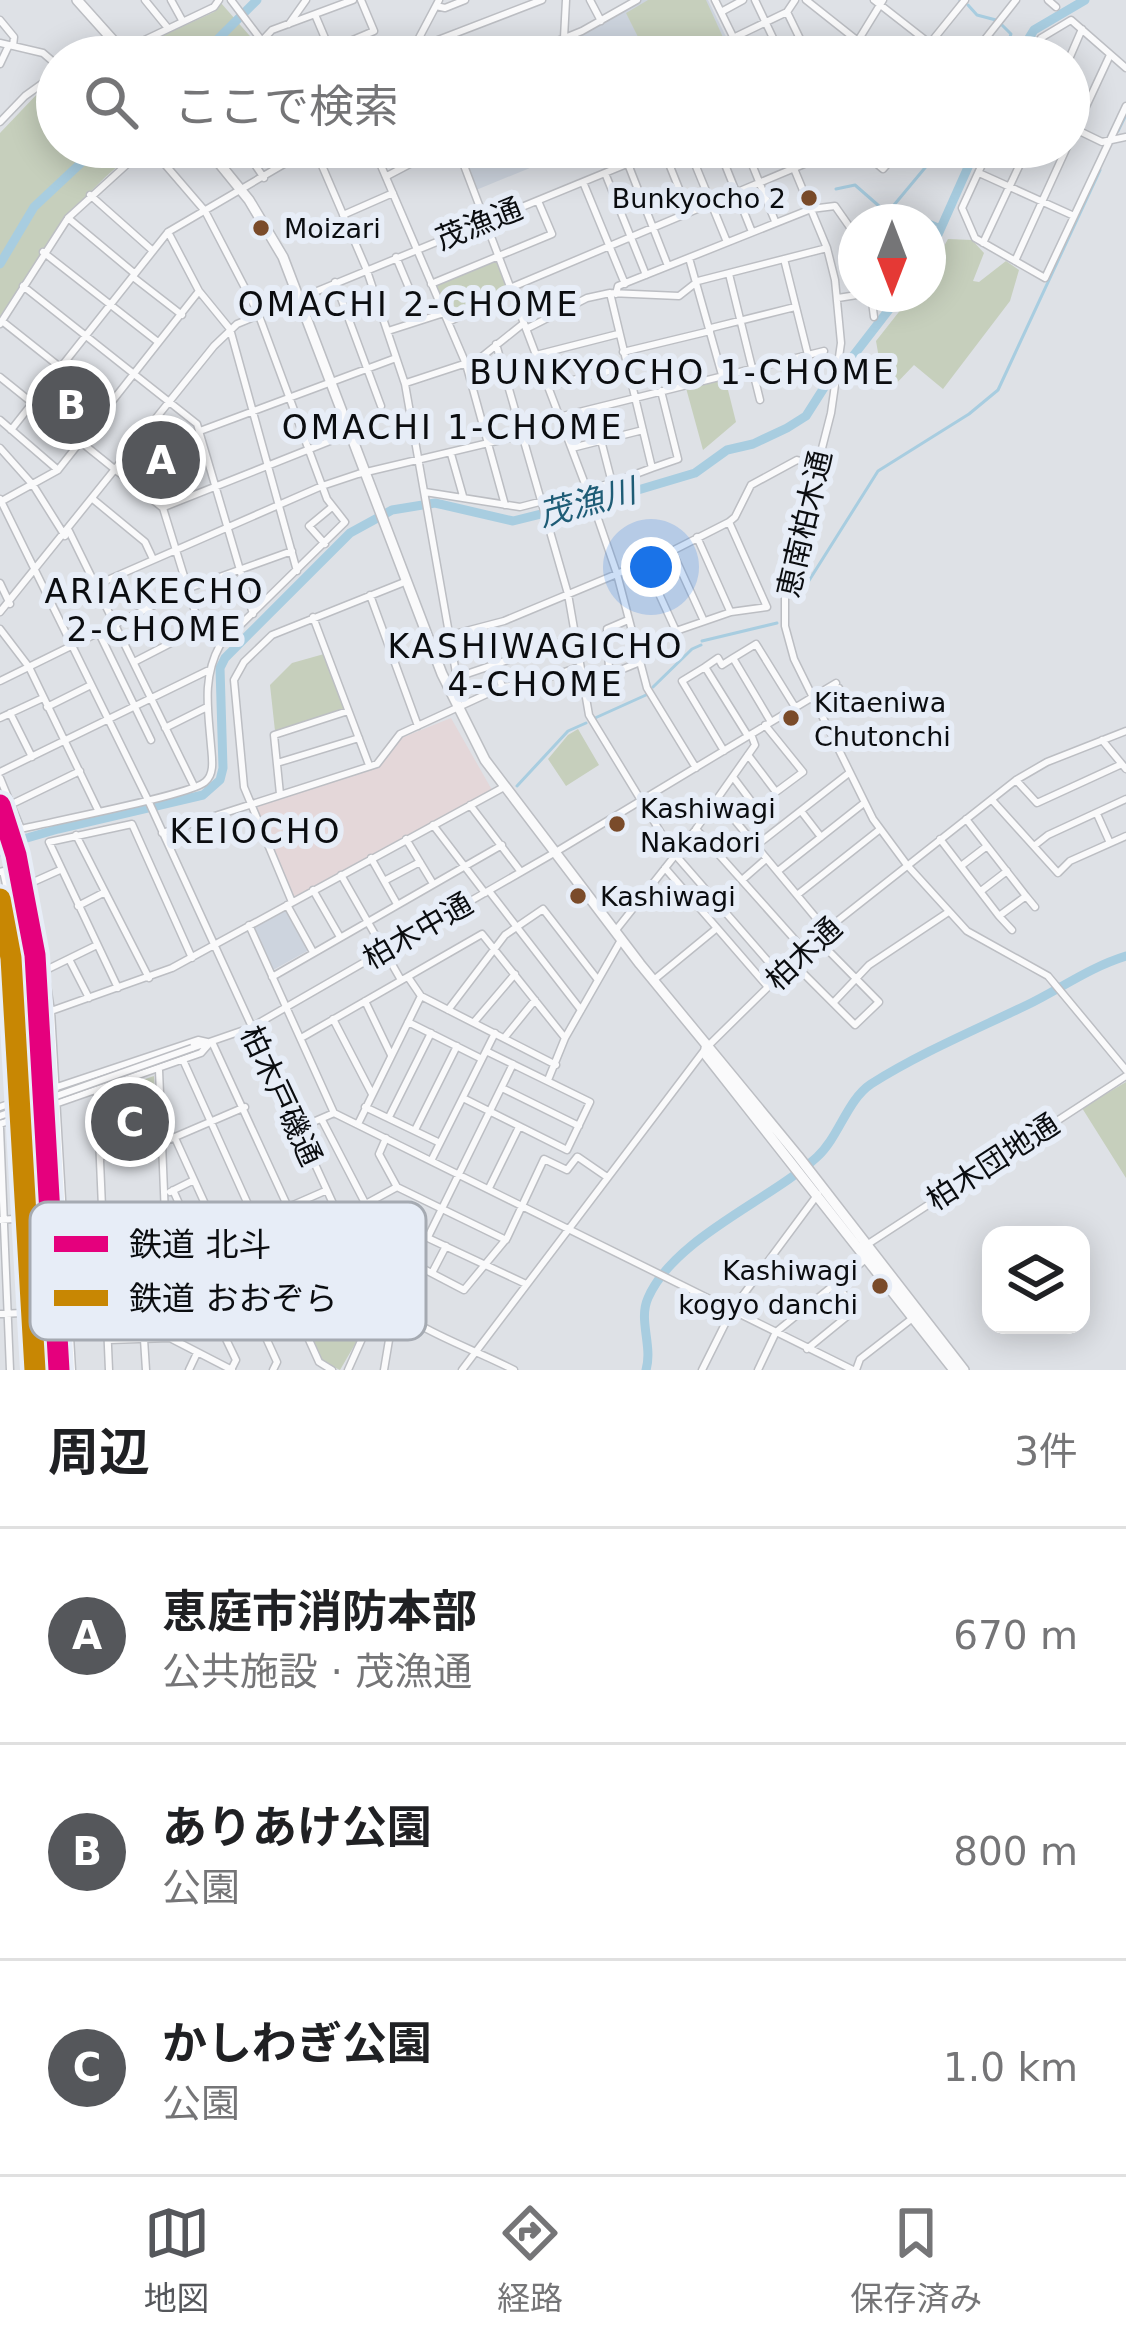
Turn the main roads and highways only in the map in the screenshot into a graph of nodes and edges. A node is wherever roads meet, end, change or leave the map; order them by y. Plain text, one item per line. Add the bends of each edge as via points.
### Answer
1 (77, 0) edge
2 (114, 36) edge
3 (223, 168) edge
4 (808, 1174) junction
5 (864, 1251) junction
6 (916, 1316) junction
7 (954, 1370) edge
8 (964, 1370) edge

1 - 2 main road
3 - 4 main road via 275,239 458,710 504,787
4 - 5 main road
4 - 5 main road
5 - 6 main road
6 - 7 main road
6 - 8 main road

